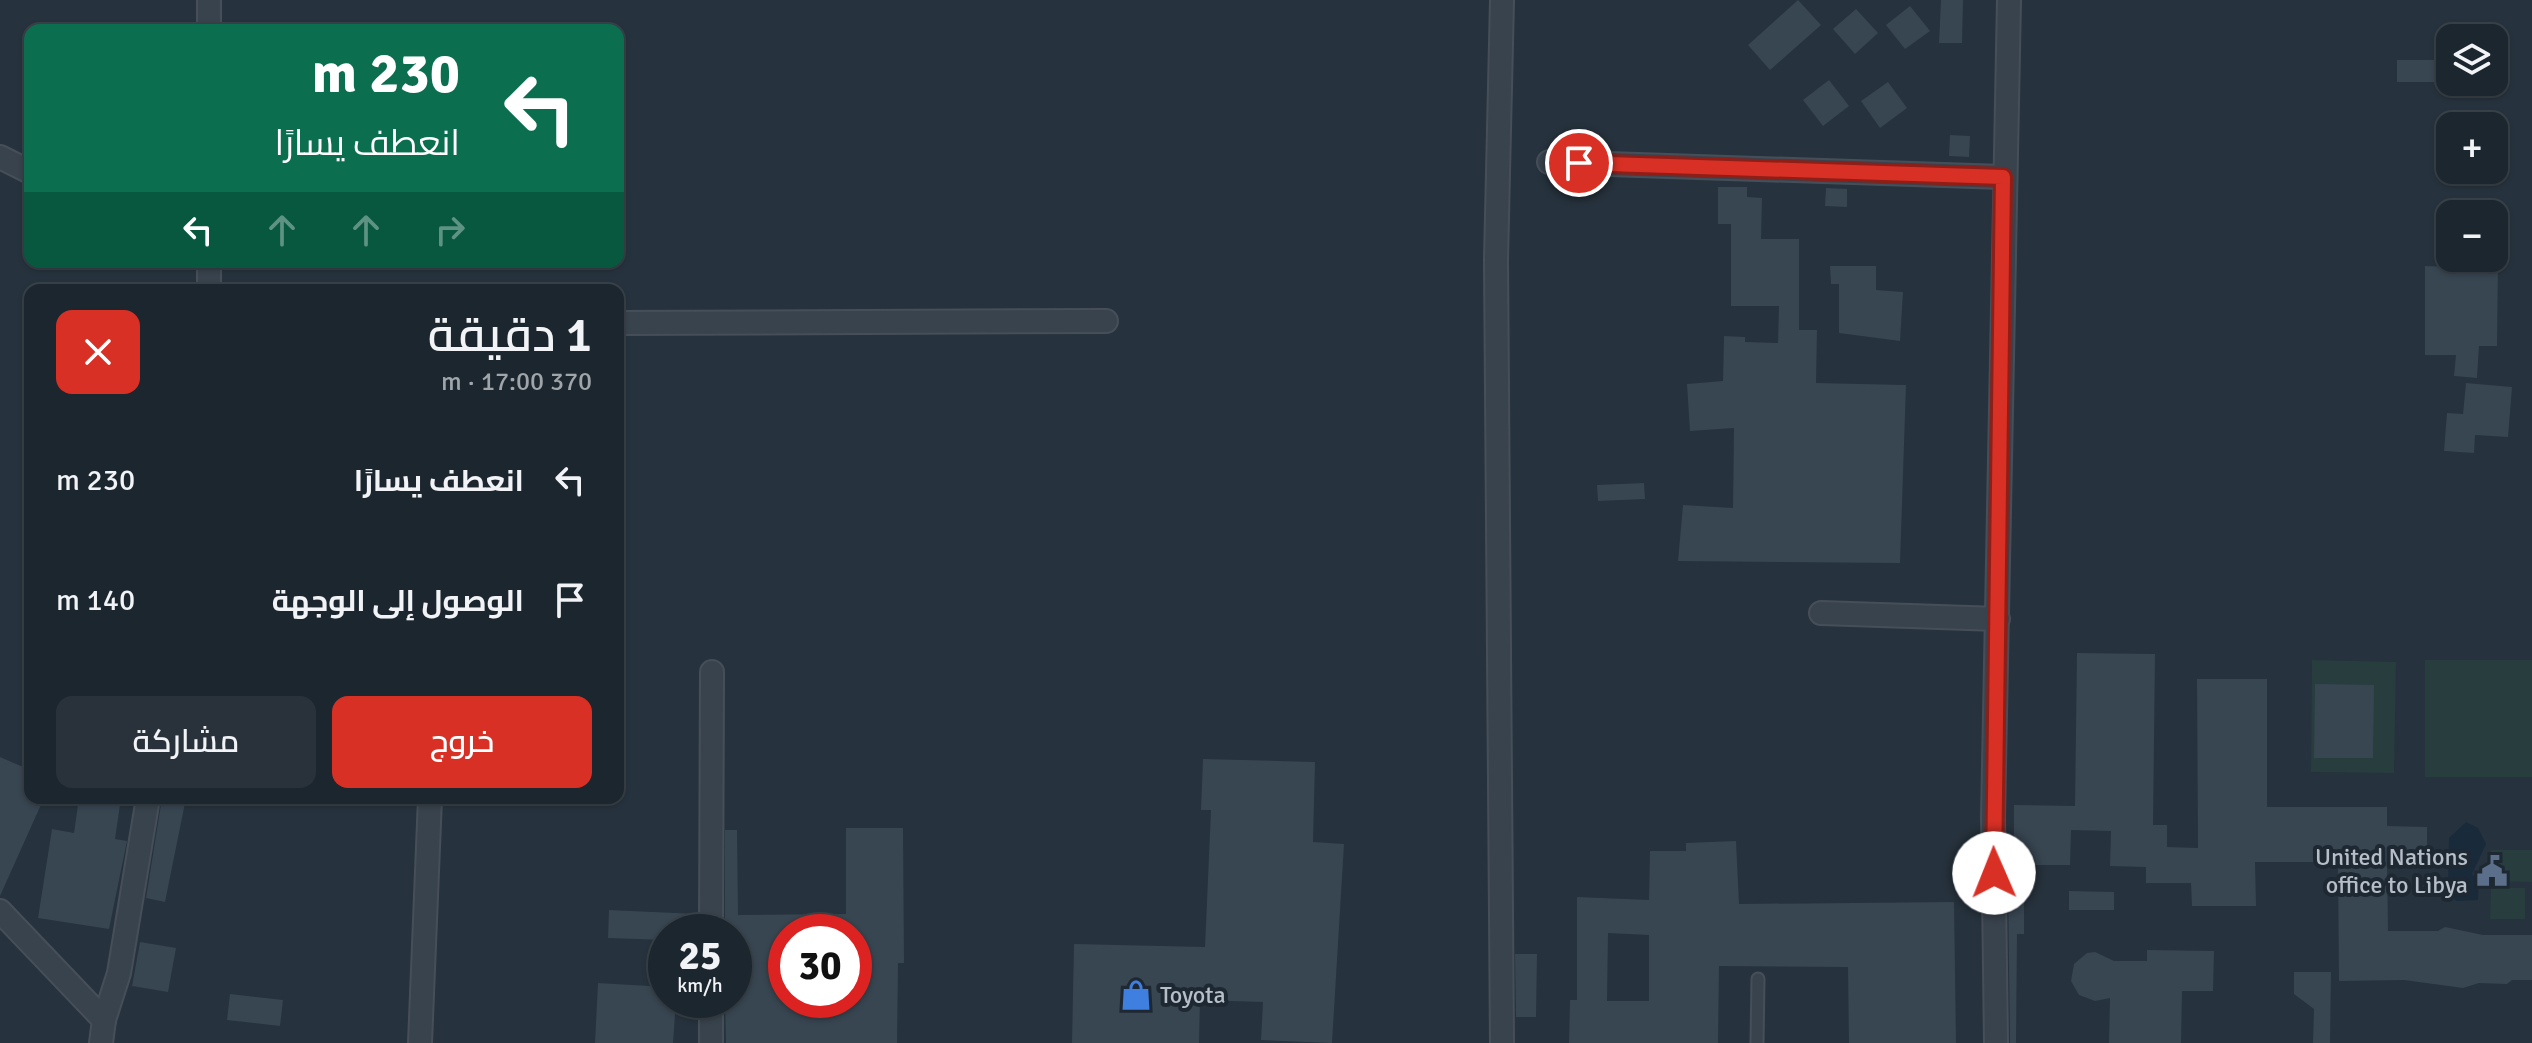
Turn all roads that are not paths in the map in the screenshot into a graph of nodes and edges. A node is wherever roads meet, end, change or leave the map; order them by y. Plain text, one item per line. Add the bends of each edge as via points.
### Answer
1 (209, 0) edge
2 (1502, 0) edge
3 (2009, 0) edge
4 (209, 24) edge
5 (0, 157) edge
6 (1549, 162) dead end
7 (24, 169) edge
8 (2003, 177) junction
9 (1106, 321) dead end
10 (624, 323) edge
11 (1821, 613) dead end
12 (1998, 619) junction
13 (712, 672) dead end
14 (147, 804) edge
15 (430, 804) edge
16 (0, 911) edge
17 (711, 914) edge
18 (1758, 979) dead end
19 (711, 1018) edge
20 (104, 1020) junction
21 (101, 1043) edge
22 (420, 1043) edge
23 (711, 1043) edge
24 (1502, 1043) edge
25 (1757, 1043) edge
26 (1996, 1043) edge

1 - 4 street
2 - 24 street via 1496,260
3 - 8 street
5 - 7 street
6 - 8 street
8 - 12 street
9 - 10 street
11 - 12 street
12 - 26 street via 1993,817
13 - 17 street
14 - 20 street via 119,973
15 - 22 street
16 - 20 street
18 - 25 lane
19 - 23 street
20 - 21 street

